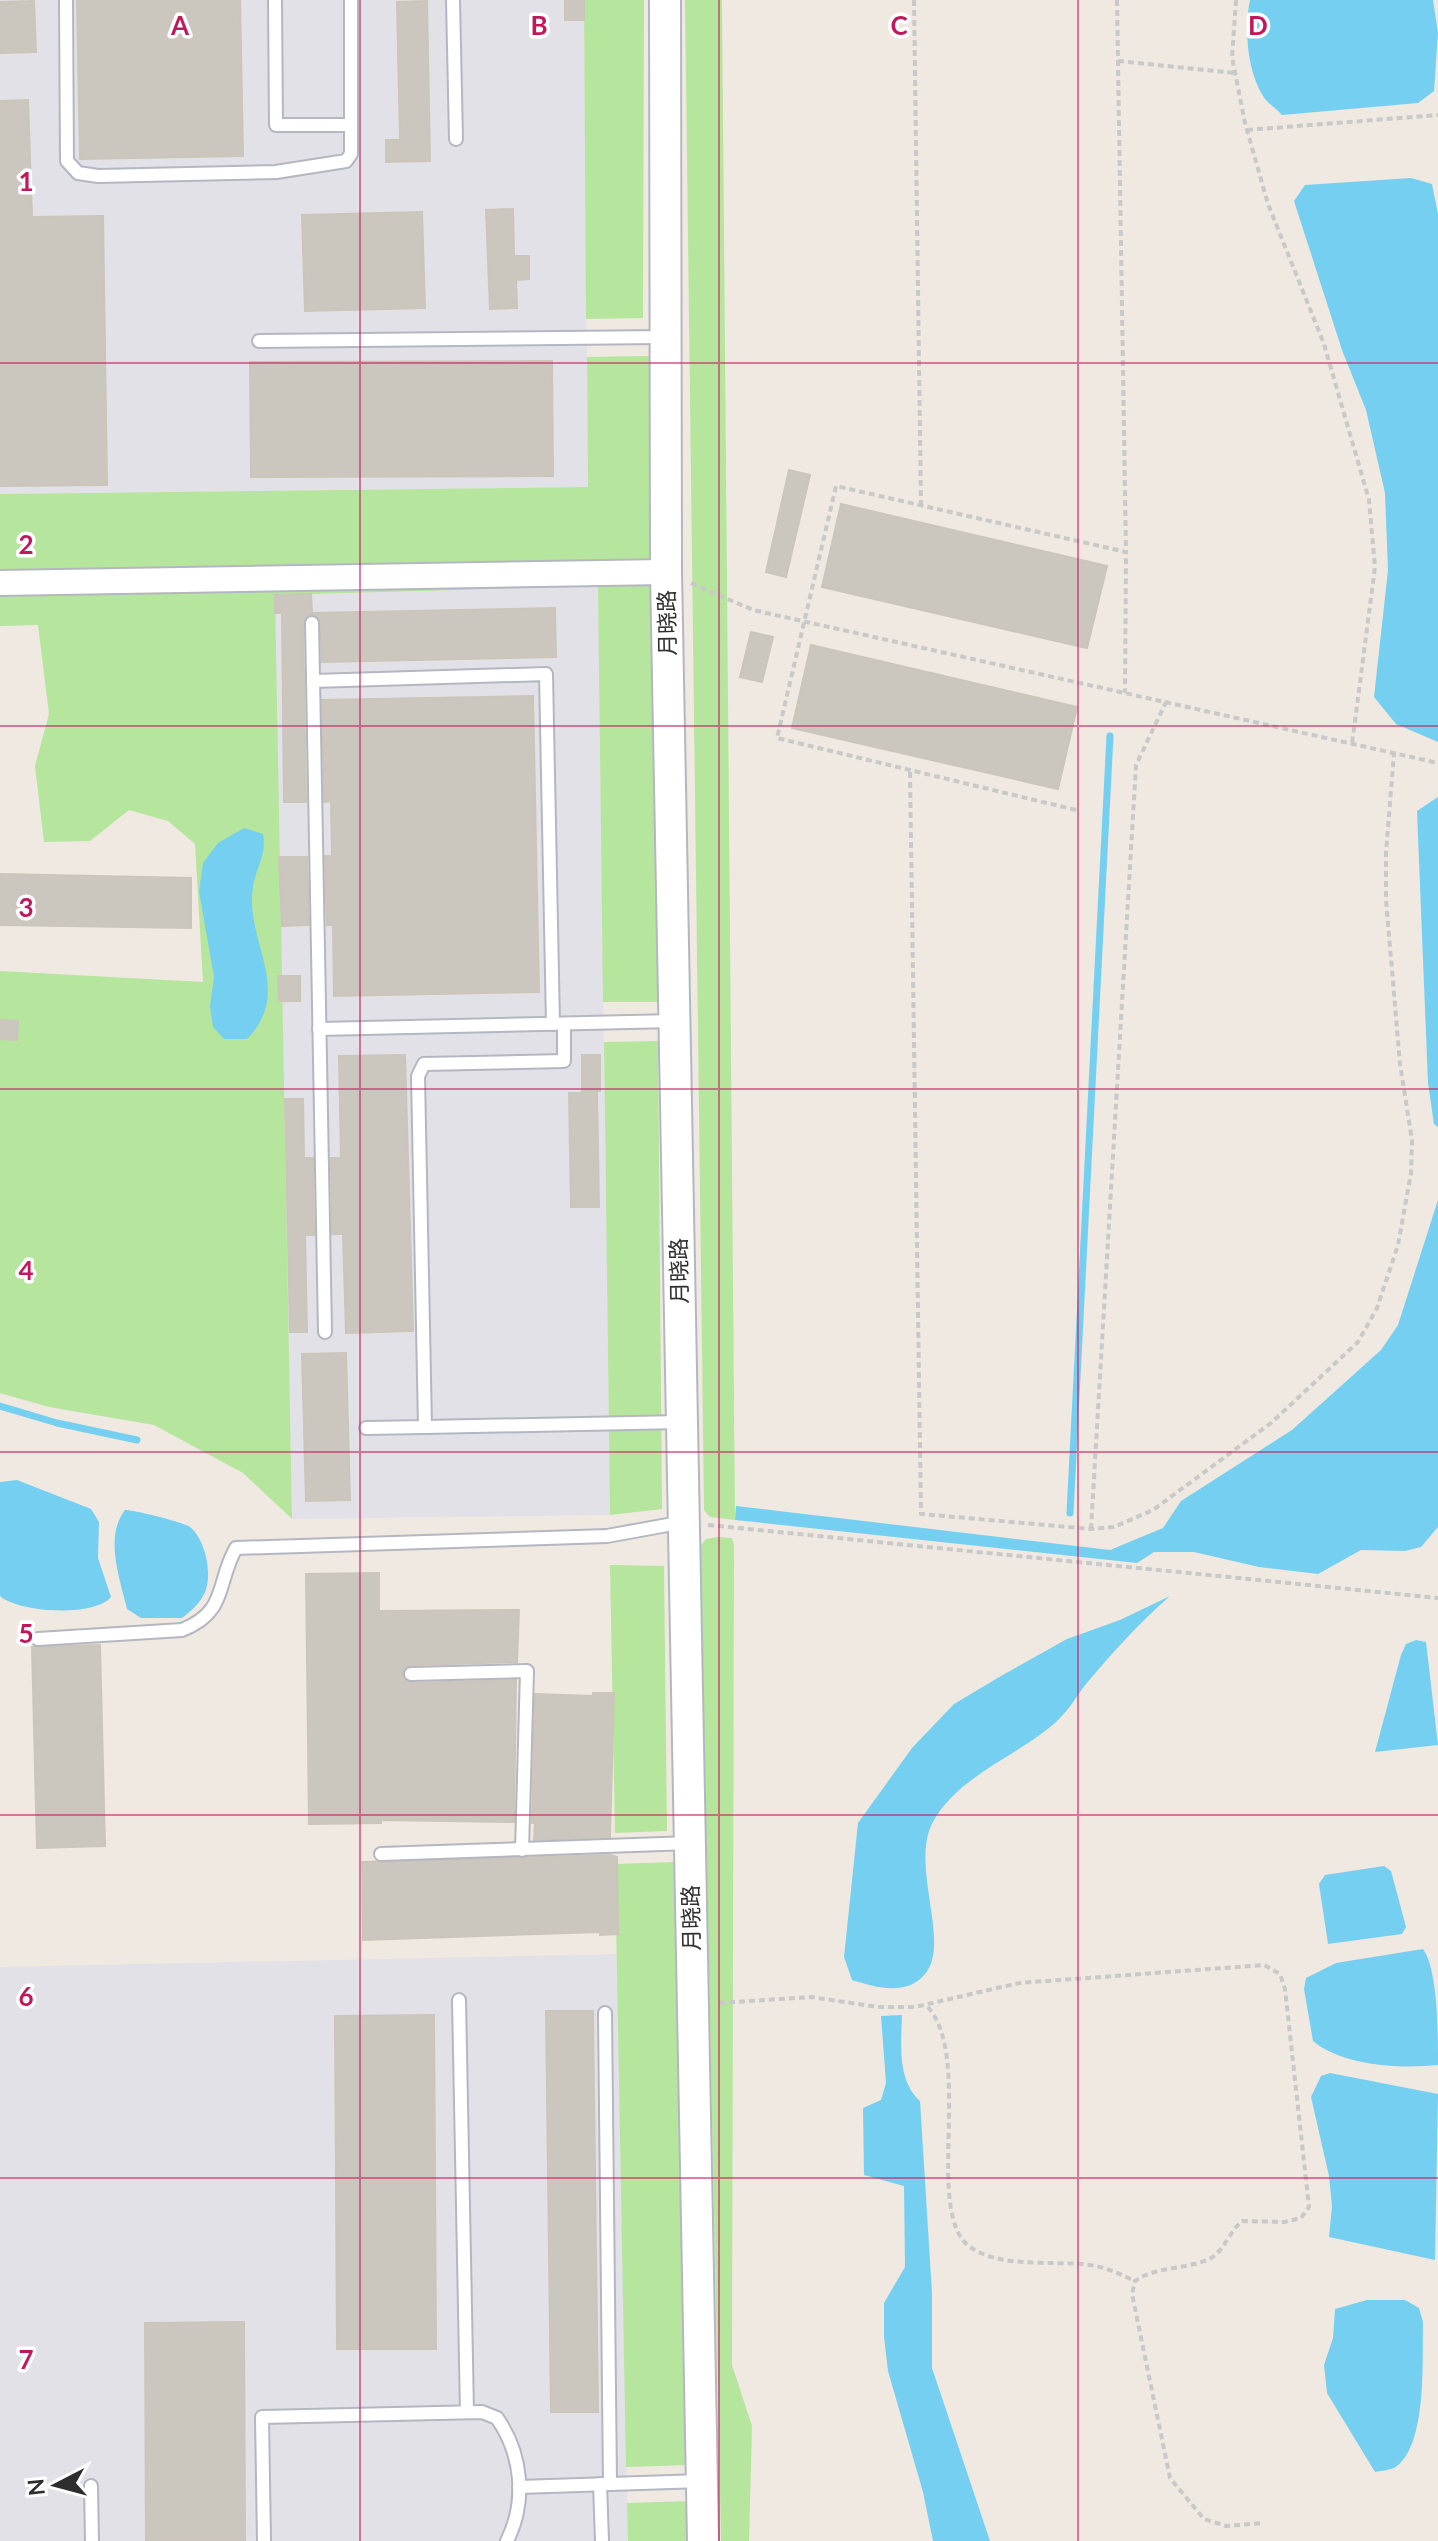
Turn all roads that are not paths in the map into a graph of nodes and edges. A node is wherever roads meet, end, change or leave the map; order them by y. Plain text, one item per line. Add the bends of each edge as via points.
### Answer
1 (66, 0) edge
2 (275, 0) edge
3 (351, 0) edge
4 (453, 0) edge
5 (665, 0) edge
6 (351, 125) junction
7 (456, 139) dead end
8 (666, 337) junction
9 (259, 341) dead end
10 (666, 572) junction
11 (0, 583) edge
12 (312, 623) dead end
13 (313, 681) junction
14 (674, 1021) junction
15 (558, 1024) junction
16 (319, 1029) junction
17 (325, 1332) dead end
18 (682, 1422) junction
19 (425, 1427) junction
20 (366, 1428) dead end
21 (684, 1522) junction
22 (38, 1639) dead end
23 (411, 1674) dead end
24 (690, 1843) junction
25 (522, 1850) junction
26 (381, 1854) dead end
27 (459, 2000) dead end
28 (605, 2013) dead end
29 (467, 2412) junction
30 (702, 2481) junction
31 (605, 2484) junction
32 (91, 2486) dead end
33 (519, 2487) junction
34 (92, 2541) edge
35 (264, 2541) edge
36 (507, 2541) edge
37 (602, 2541) edge
38 (703, 2541) edge

1 - 6 lane via 67,161 78,173 276,172 337,165 351,154
2 - 6 lane via 276,125
3 - 6 lane
4 - 7 lane
5 - 8 street, 月晓路
8 - 9 lane
8 - 10 street, 月晓路
10 - 11 street
10 - 14 street, 月晓路
12 - 13 lane
13 - 15 lane via 546,674
13 - 16 lane
14 - 15 lane
14 - 18 street, 月晓路
15 - 16 lane
15 - 19 lane via 564,1061 424,1064 418,1076
16 - 17 lane
18 - 19 lane
18 - 21 street, 月晓路
19 - 20 lane
21 - 22 lane via 607,1536 236,1548 222,1595 194,1625
21 - 24 street, 月晓路
23 - 25 lane via 527,1671
24 - 25 lane
24 - 30 street, 月晓路
25 - 26 lane
27 - 29 lane
28 - 31 lane
29 - 33 lane via 497,2418 507,2432 517,2457
29 - 35 lane via 262,2417
30 - 31 lane
30 - 38 street, 月晓路
31 - 33 lane
31 - 37 lane
32 - 34 lane
33 - 36 lane via 516,2520

